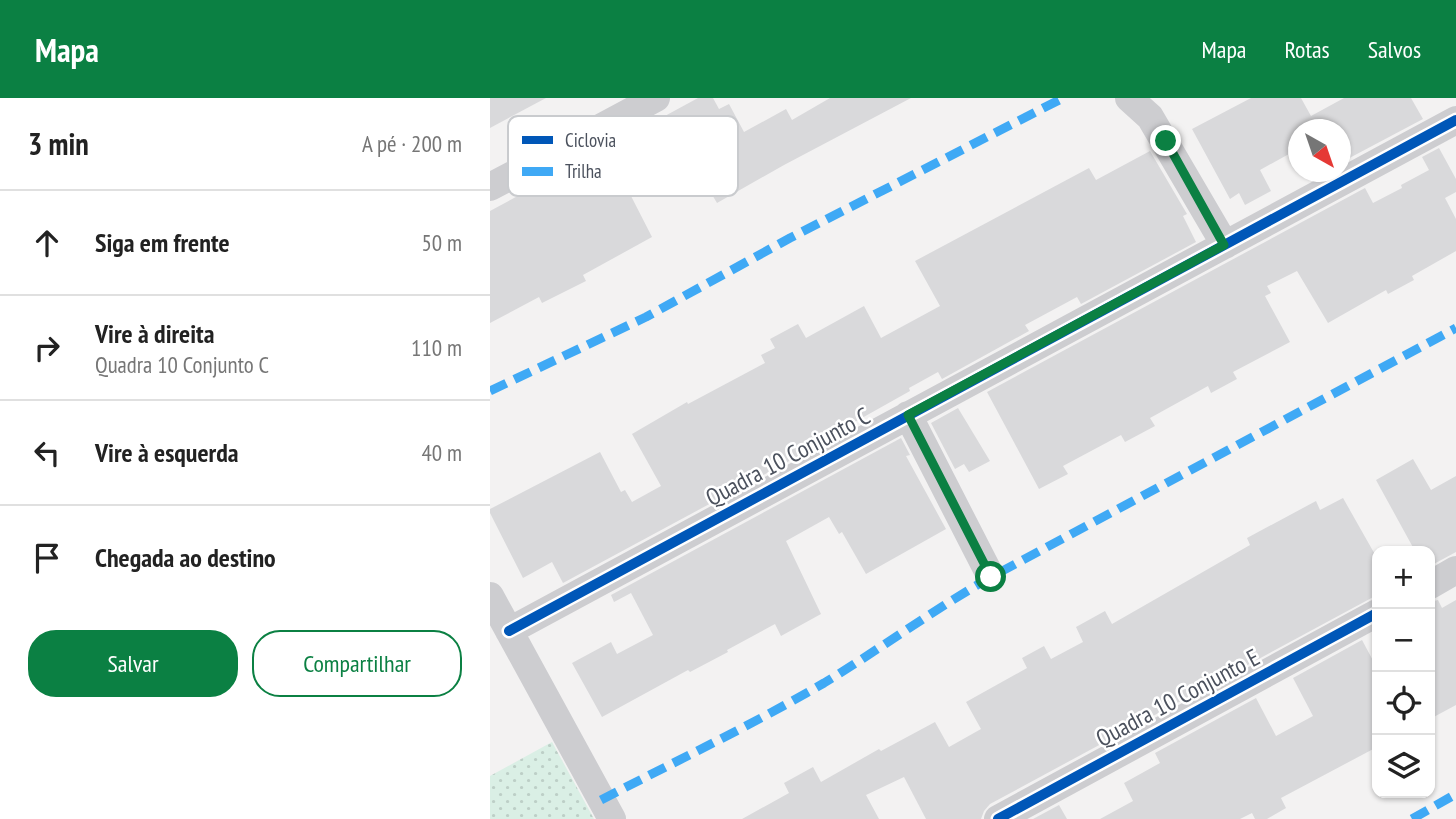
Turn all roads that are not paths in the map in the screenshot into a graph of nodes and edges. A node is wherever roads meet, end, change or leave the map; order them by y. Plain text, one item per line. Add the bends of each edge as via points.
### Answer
1 (656, 98) edge
2 (1129, 98) edge
3 (622, 116) edge
4 (1456, 120) edge
5 (508, 177) edge
6 (490, 187) edge
7 (1224, 245) junction
8 (908, 415) junction
9 (1456, 570) edge
10 (991, 577) dead end
11 (1435, 582) edge
12 (490, 596) edge
13 (1372, 616) edge
14 (509, 631) junction
15 (612, 819) edge
16 (998, 819) edge

1 - 3 street
2 - 7 street via 1161,133
4 - 7 street, Quadra 10 Conjunto C
5 - 6 street
7 - 8 street, Quadra 10 Conjunto C
8 - 10 street
8 - 14 street, Quadra 10 Conjunto C
9 - 11 street
12 - 14 street
13 - 16 street, Quadra 10 Conjunto E
14 - 15 street

